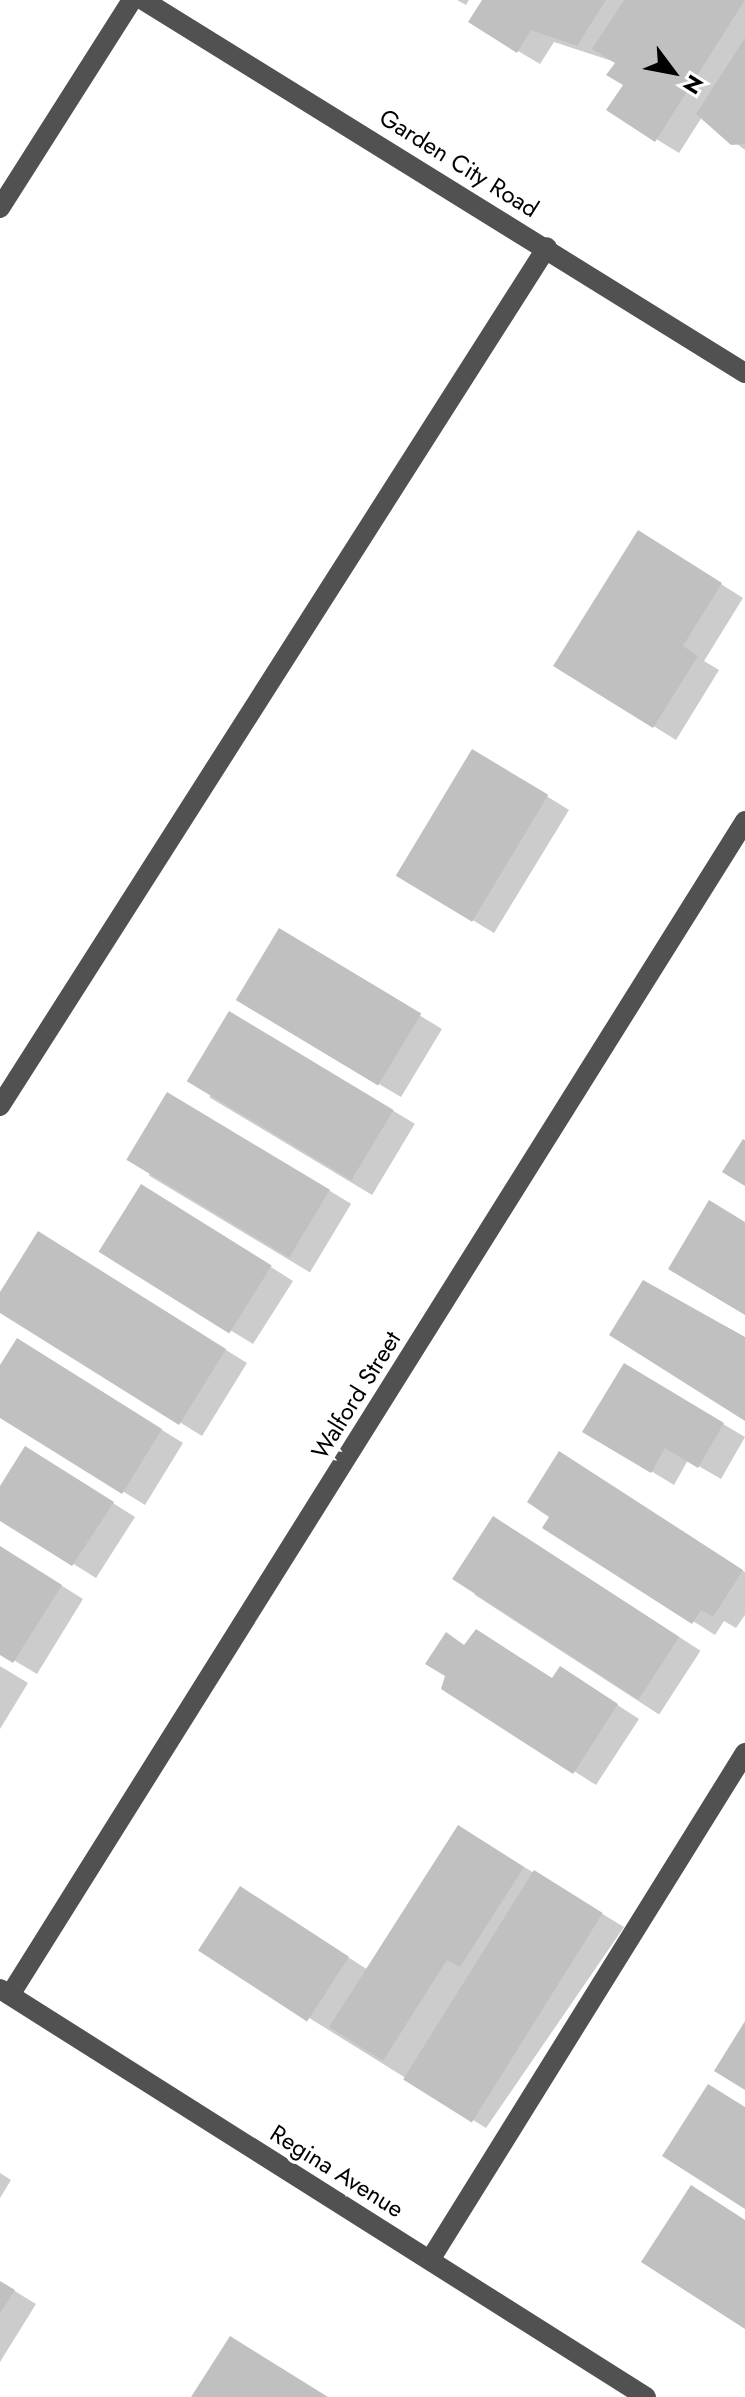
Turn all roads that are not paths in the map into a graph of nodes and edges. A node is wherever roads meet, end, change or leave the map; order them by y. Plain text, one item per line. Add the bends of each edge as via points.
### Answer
1 (132, 0) edge
2 (143, 0) edge
3 (0, 208) edge
4 (547, 247) junction
5 (745, 373) edge
6 (745, 821) edge
7 (0, 1106) edge
8 (745, 1753) edge
9 (5, 1992) edge
10 (430, 2260) junction
11 (646, 2397) edge

1 - 3 street
2 - 4 street, Garden City Road
4 - 5 street, Garden City Road
4 - 7 street
6 - 9 street, Walford Street
8 - 10 street
9 - 10 street, Regina Avenue
10 - 11 street, Regina Avenue

